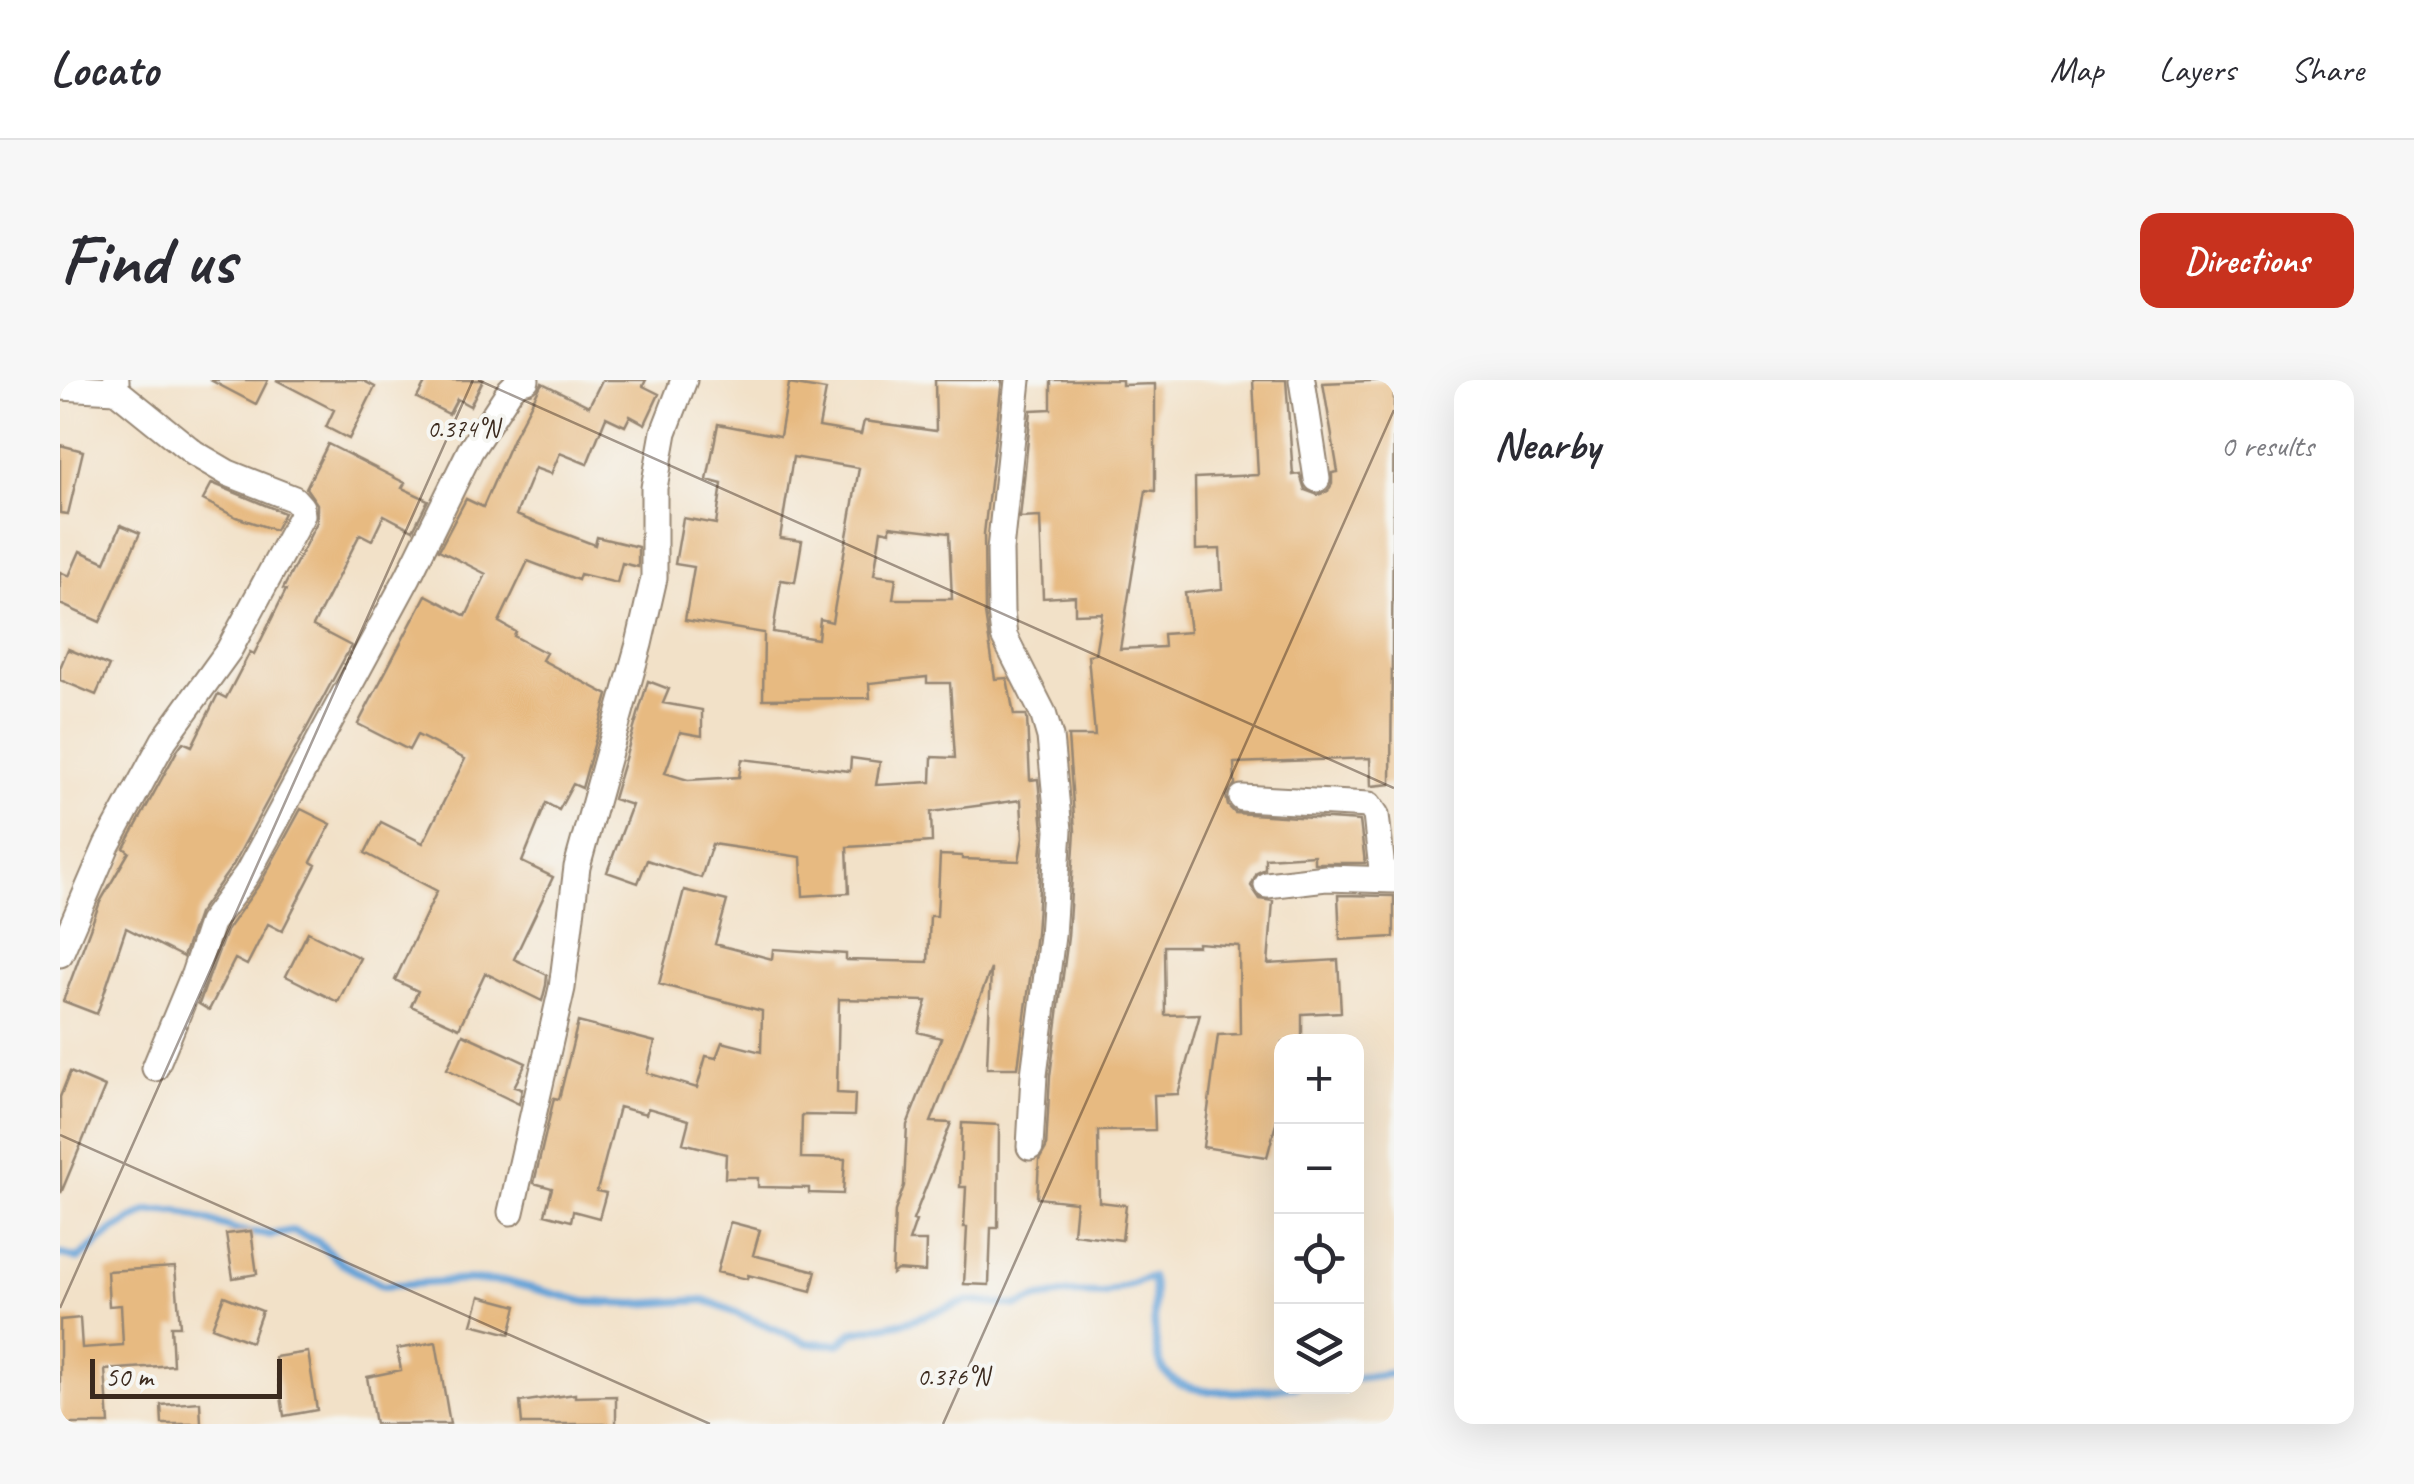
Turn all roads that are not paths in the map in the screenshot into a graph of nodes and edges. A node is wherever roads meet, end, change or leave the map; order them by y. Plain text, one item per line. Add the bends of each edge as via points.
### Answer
1 (526, 380) edge
2 (684, 380) edge
3 (1018, 380) edge
4 (1302, 380) edge
5 (116, 385) edge
6 (60, 386) edge
7 (1316, 479) dead end
8 (1242, 798) dead end
9 (1388, 879) edge
10 (1266, 885) dead end
11 (60, 954) edge
12 (155, 1068) dead end
13 (1030, 1147) dead end
14 (511, 1212) dead end

1 - 12 street via 510,390 470,451 256,857 211,923
2 - 14 street via 664,432 654,488 654,578 577,867 562,988
3 - 13 street via 1000,550 1001,612 1004,636 1050,737 1059,830
4 - 7 street
5 - 6 street
5 - 11 street via 194,452 294,499 302,515 228,650 164,740 107,844
8 - 9 street via 1368,805
9 - 10 street

